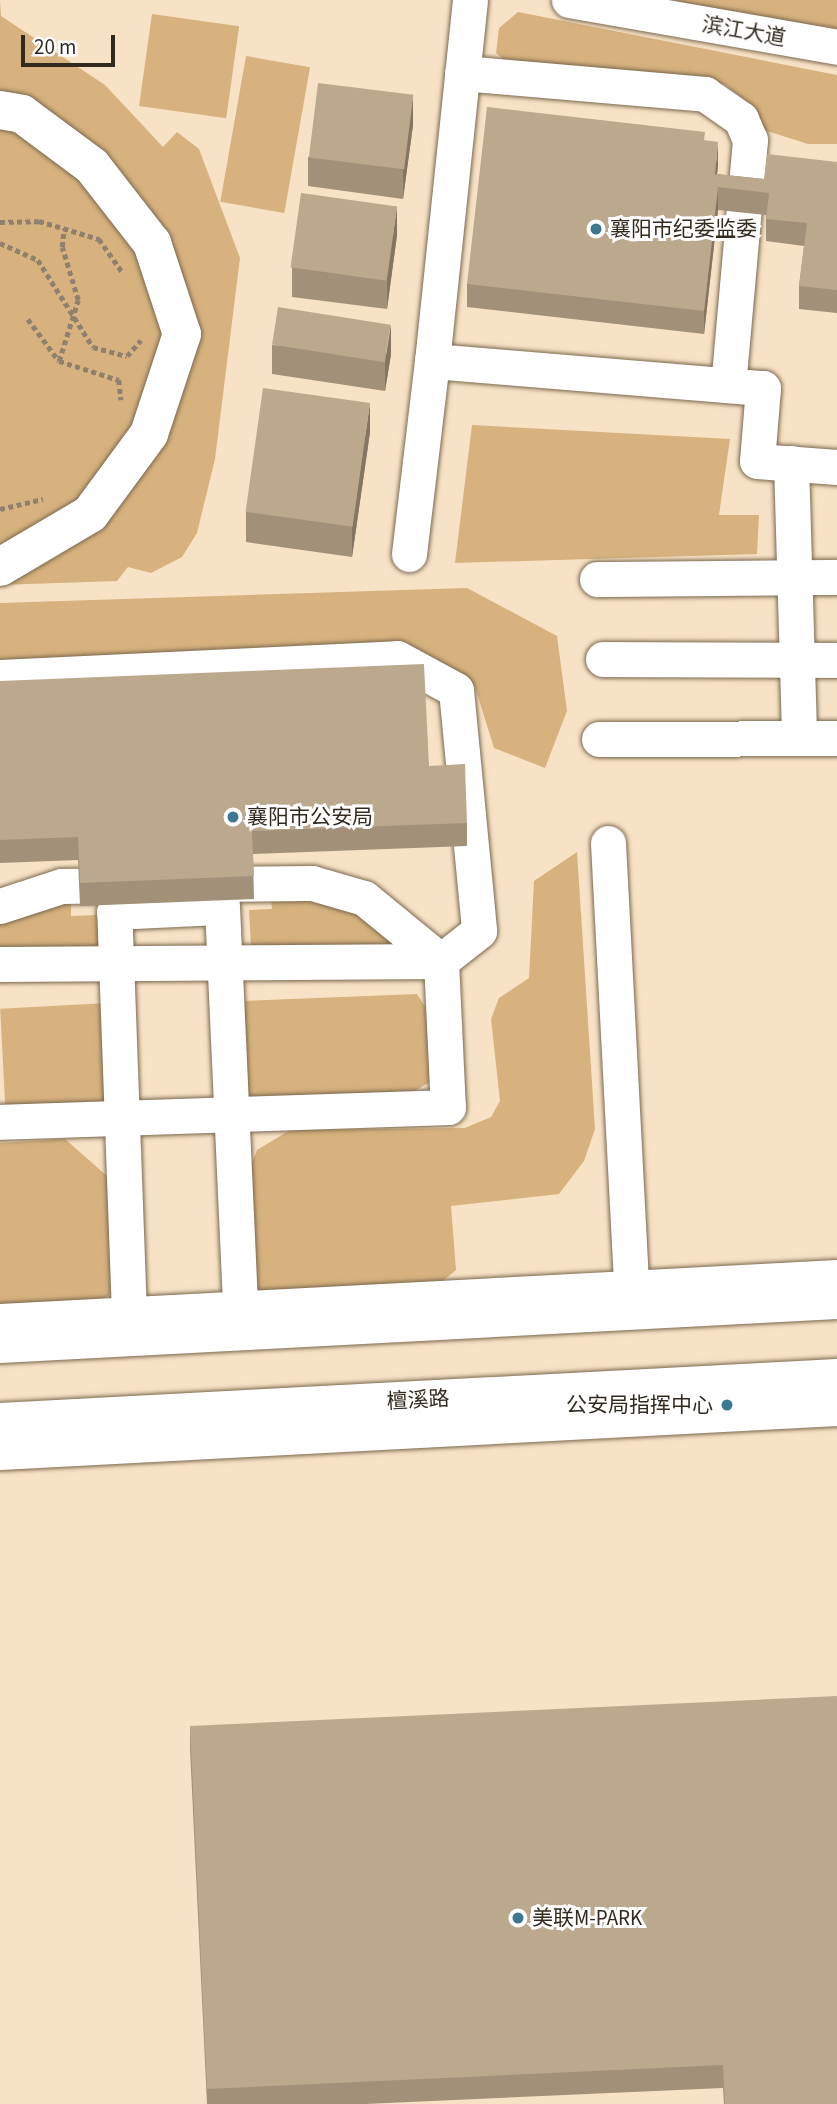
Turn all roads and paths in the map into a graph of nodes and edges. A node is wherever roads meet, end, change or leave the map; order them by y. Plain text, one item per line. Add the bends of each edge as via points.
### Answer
1 (470, 0) edge
2 (569, 0) edge
3 (837, 47) edge
4 (462, 73) junction
5 (0, 110) edge
6 (0, 222) edge
7 (64, 229) junction
8 (0, 243) edge
9 (129, 282) dead end
10 (76, 316) junction
11 (28, 319) dead end
12 (141, 326) dead end
13 (59, 360) junction
14 (432, 361) junction
15 (728, 385) junction
16 (124, 415) dead end
17 (791, 463) junction
18 (837, 467) edge
19 (58, 496) dead end
20 (0, 509) edge
21 (409, 554) dead end
22 (0, 567) edge
23 (795, 576) junction
24 (837, 577) edge
25 (597, 579) dead end
26 (603, 659) dead end
27 (797, 660) junction
28 (837, 660) edge
29 (0, 677) edge
30 (799, 738) junction
31 (837, 738) edge
32 (599, 739) dead end
33 (608, 843) dead end
34 (0, 906) edge
35 (441, 961) junction
36 (116, 962) junction
37 (225, 962) junction
38 (0, 964) edge
39 (233, 1112) junction
40 (122, 1118) junction
41 (0, 1122) edge
42 (837, 1277) edge
43 (631, 1288) junction
44 (837, 1300) edge
45 (240, 1308) junction
46 (129, 1314) junction
47 (0, 1321) edge
48 (0, 1344) edge
49 (834, 1401) edge
50 (0, 1422) edge
51 (0, 1452) edge

1 - 4 street
2 - 3 street, 滨江大道
4 - 14 street
4 - 15 street via 705,94 741,119 750,140
5 - 22 main road via 22,114 92,166 152,243 182,334 149,434 90,514
6 - 7 path via 39,221
7 - 9 path via 99,239
7 - 10 path
8 - 10 path via 38,260
10 - 12 path via 93,347 127,356 144,337
10 - 13 path
11 - 13 path
13 - 16 path via 118,380
14 - 15 street
14 - 21 street
15 - 17 street via 763,388 757,460
17 - 18 street
17 - 23 street
19 - 20 path
23 - 24 street
23 - 25 street
23 - 27 street
26 - 27 street
27 - 28 street
27 - 30 street
29 - 35 street via 397,658 456,690 479,931
30 - 31 street
30 - 32 street
33 - 43 street
34 - 35 street via 61,886 312,883 364,898
35 - 37 street
35 - 39 street via 448,1107
36 - 37 street
36 - 37 street via 114,912 222,907
36 - 38 street
36 - 40 street
37 - 39 street
39 - 40 street
39 - 45 street
40 - 41 street
40 - 46 street
42 - 43 street
43 - 45 street
44 - 48 main road
45 - 46 street
46 - 47 street
49 - 50 main road, 檀溪路
49 - 51 street

